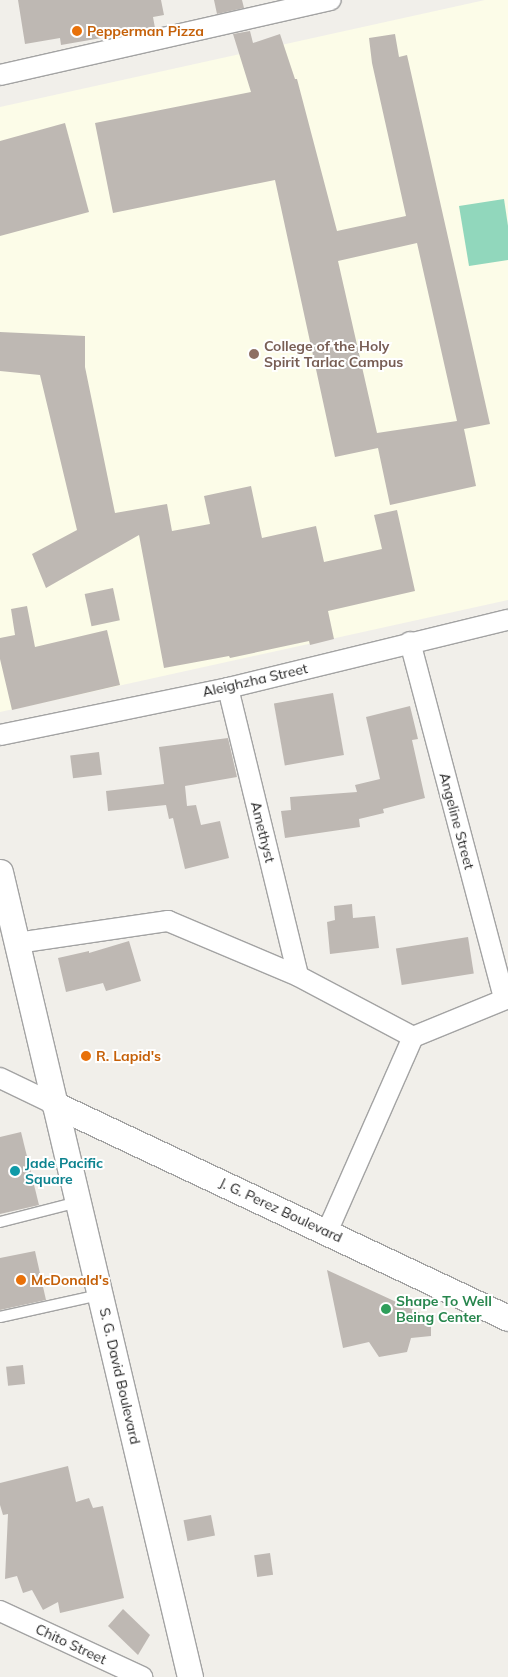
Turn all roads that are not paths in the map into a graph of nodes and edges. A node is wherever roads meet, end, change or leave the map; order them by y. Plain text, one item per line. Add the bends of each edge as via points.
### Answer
1 (331, 0) edge
2 (0, 75) edge
3 (508, 620) edge
4 (410, 642) junction
5 (228, 688) junction
6 (0, 735) edge
7 (0, 872) edge
8 (16, 942) junction
9 (298, 976) junction
10 (506, 998) edge
11 (413, 1037) junction
12 (0, 1078) edge
13 (54, 1104) junction
14 (78, 1202) junction
15 (0, 1222) edge
16 (327, 1232) junction
17 (100, 1294) junction
18 (0, 1317) edge
19 (508, 1318) edge
20 (0, 1612) edge
21 (142, 1677) edge
22 (190, 1677) edge

1 - 2 street
3 - 4 street, Aleighzha Street
4 - 5 street, Aleighzha Street
4 - 10 street, Angeline Street
5 - 6 street, Aleighzha Street
5 - 9 street, Amethyst
7 - 8 street, S. G. David Boulevard
8 - 9 street via 168,921
8 - 13 street, S. G. David Boulevard
9 - 11 street
10 - 11 street
11 - 16 street
12 - 13 street
13 - 14 street, S. G. David Boulevard
13 - 16 street, J. G. Perez Boulevard
14 - 15 lane
14 - 17 street, S. G. David Boulevard
16 - 19 street, J. G. Perez Boulevard
17 - 18 lane
17 - 22 street, S. G. David Boulevard
20 - 21 street, Chito Street

